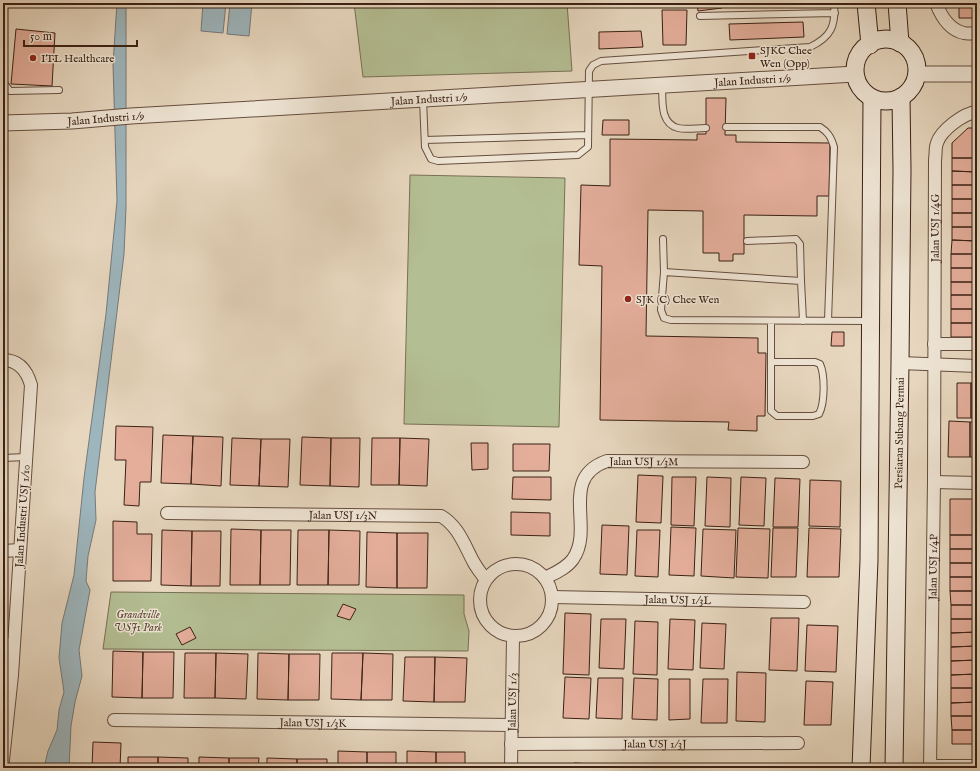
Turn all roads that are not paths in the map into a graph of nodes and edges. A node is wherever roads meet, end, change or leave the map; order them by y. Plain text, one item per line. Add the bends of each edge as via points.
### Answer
1 (834, 3) edge
2 (866, 3) edge
3 (897, 3) edge
4 (936, 3) edge
5 (835, 13) junction
6 (700, 16) dead end
7 (977, 33) edge
8 (900, 43) junction
9 (870, 45) junction
10 (855, 74) junction
11 (916, 74) junction
12 (977, 74) edge
13 (3, 78) edge
14 (662, 85) junction
15 (589, 89) junction
16 (59, 90) dead end
17 (901, 97) junction
18 (872, 98) junction
19 (423, 100) junction
20 (977, 112) edge
21 (3, 123) edge
22 (726, 127) dead end
23 (706, 128) dead end
24 (588, 135) junction
25 (425, 140) junction
26 (664, 239) dead end
27 (747, 241) dead end
28 (664, 272) junction
29 (802, 281) junction
30 (771, 321) junction
31 (803, 321) junction
32 (828, 321) junction
33 (871, 321) junction
34 (934, 344) junction
35 (977, 344) edge
36 (3, 360) edge
37 (771, 362) junction
38 (900, 363) junction
39 (934, 365) junction
40 (977, 366) edge
41 (26, 457) junction
42 (3, 458) edge
43 (803, 462) dead end
44 (934, 482) junction
45 (977, 483) edge
46 (167, 514) dead end
47 (20, 550) junction
48 (3, 551) edge
49 (545, 578) junction
50 (485, 579) junction
51 (552, 597) junction
52 (804, 602) dead end
53 (513, 637) junction
54 (9, 642) edge
55 (114, 720) dead end
56 (512, 725) junction
57 (4, 733) edge
58 (798, 743) dead end
59 (511, 744) junction
60 (3, 760) edge
61 (977, 766) edge
62 (931, 767) edge
63 (511, 768) edge
64 (860, 768) edge
65 (894, 768) edge

1 - 5 lane
2 - 9 main road
3 - 8 main road
4 - 7 street via 941,16 952,28 963,33
5 - 6 lane
5 - 15 lane via 834,24 829,34 810,47 601,61 593,65 589,71
8 - 9 main road via 885,40
8 - 11 main road via 908,48 913,56
9 - 10 main road via 858,57
10 - 14 street, Jalan Industri 1/9
10 - 18 main road via 861,88
11 - 12 street
11 - 17 main road via 911,88
13 - 16 lane via 10,91
14 - 15 street, Jalan Industri 1/9
14 - 23 lane via 665,118 671,125 678,128
15 - 19 street, Jalan Industri 1/9
15 - 24 lane
17 - 18 main road via 886,101
17 - 38 main road, Persiaran Subang Permai
18 - 33 main road
19 - 21 street, Jalan Industri 1/9
19 - 25 lane
20 - 34 street, Jalan USJ 1/4G via 971,112 946,130 937,143
22 - 32 lane via 820,127 827,131 832,139 834,147
24 - 25 lane
24 - 25 lane via 588,147 578,155 438,161 432,159 428,153
26 - 28 lane
27 - 29 lane via 796,239 800,244
28 - 29 lane
28 - 30 lane via 661,310 664,318
29 - 31 lane
30 - 31 lane
30 - 37 lane
31 - 32 lane
32 - 33 lane
33 - 64 main road via 869,560
34 - 35 street
34 - 39 street, Jalan USJ 1/4G
36 - 41 street, Jalan Industri USJ 1/10 via 23,368 31,385
37 - 37 lane via 771,411 777,416 819,414 823,406 823,370 820,364
38 - 39 street
38 - 65 main road, Persiaran Subang Permai
39 - 40 street
39 - 44 street, Jalan USJ 1/4P
41 - 42 lane
41 - 47 street, Jalan Industri USJ 1/10
43 - 49 street, Jalan USJ 1/3M via 607,461 599,464 584,477 581,485 578,550 573,560 564,568
44 - 45 street
44 - 62 street, Jalan USJ 1/4P
46 - 50 street, Jalan USJ 1/3N via 441,516 456,529
47 - 48 street
47 - 54 street, Jalan Industri USJ 1/10
49 - 50 street via 535,569 522,564 508,564 495,570
49 - 51 street
50 - 53 street via 480,591 479,604 482,616 500,634
51 - 52 street, Jalan USJ 1/3L
51 - 53 street via 551,610 546,621 537,630
53 - 56 street, Jalan USJ 1/3
54 - 57 street, Jalan Industri USJ 1/10
55 - 56 street, Jalan USJ 1/3K
56 - 59 street, Jalan USJ 1/3
57 - 60 street, Jalan Industri USJ 1/10
58 - 59 street, Jalan USJ 1/3J
59 - 63 street, Jalan USJ 1/3
61 - 62 street

